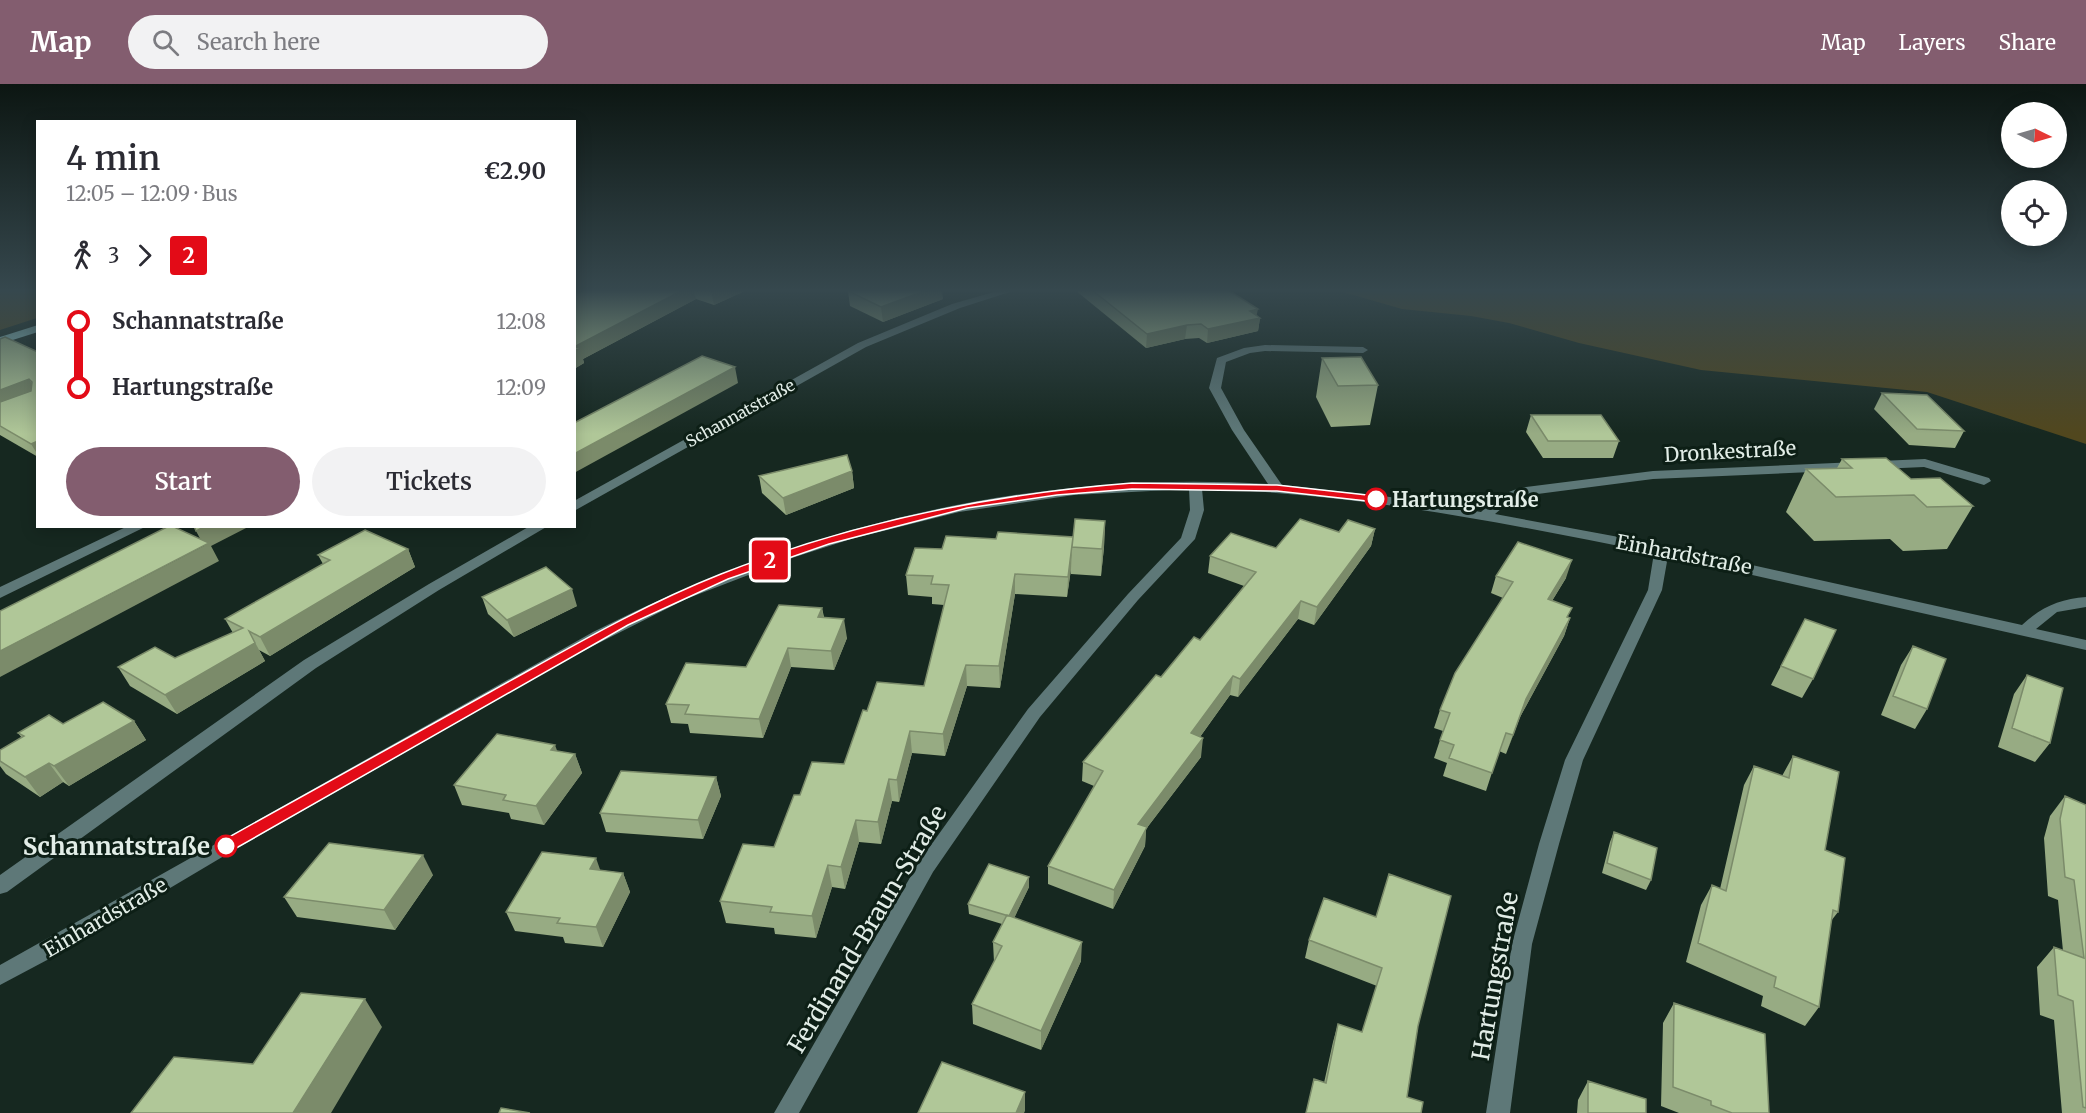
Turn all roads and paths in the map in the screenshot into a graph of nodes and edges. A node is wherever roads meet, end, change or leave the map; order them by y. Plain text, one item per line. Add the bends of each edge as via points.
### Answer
1 (879, 338) edge
2 (1363, 350) dead end
3 (1984, 481) dead end
4 (1195, 485) junction
5 (1277, 488) junction
6 (576, 506) edge
7 (1485, 516) junction
8 (136, 528) edge
9 (538, 528) edge
10 (1662, 549) junction
11 (0, 593) edge
12 (2086, 602) edge
13 (2025, 631) junction
14 (2086, 645) edge
15 (0, 886) edge
16 (0, 976) edge
17 (786, 1113) edge
18 (1498, 1113) edge

1 - 6 street, Schannatstraße
2 - 5 street via 1265,348 1221,360 1215,388
3 - 7 street, Dronkestraße via 1925,463 1653,475 1519,492
4 - 5 street, Einhardstraße
4 - 16 street, Einhardstraße via 1057,492 967,505 835,538 724,577 575,648
4 - 17 street, Ferdinand-Braun-Straße via 1197,510 1188,539 1034,713 926,867
5 - 7 street, Einhardstraße
7 - 10 street, Einhardstraße
8 - 11 street
9 - 15 street via 310,664
10 - 13 street, Einhardstraße
10 - 18 street, Hartungstraße via 1655,590 1574,760 1549,844 1522,944
12 - 13 street via 2043,612
13 - 14 street, Einhardstraße

